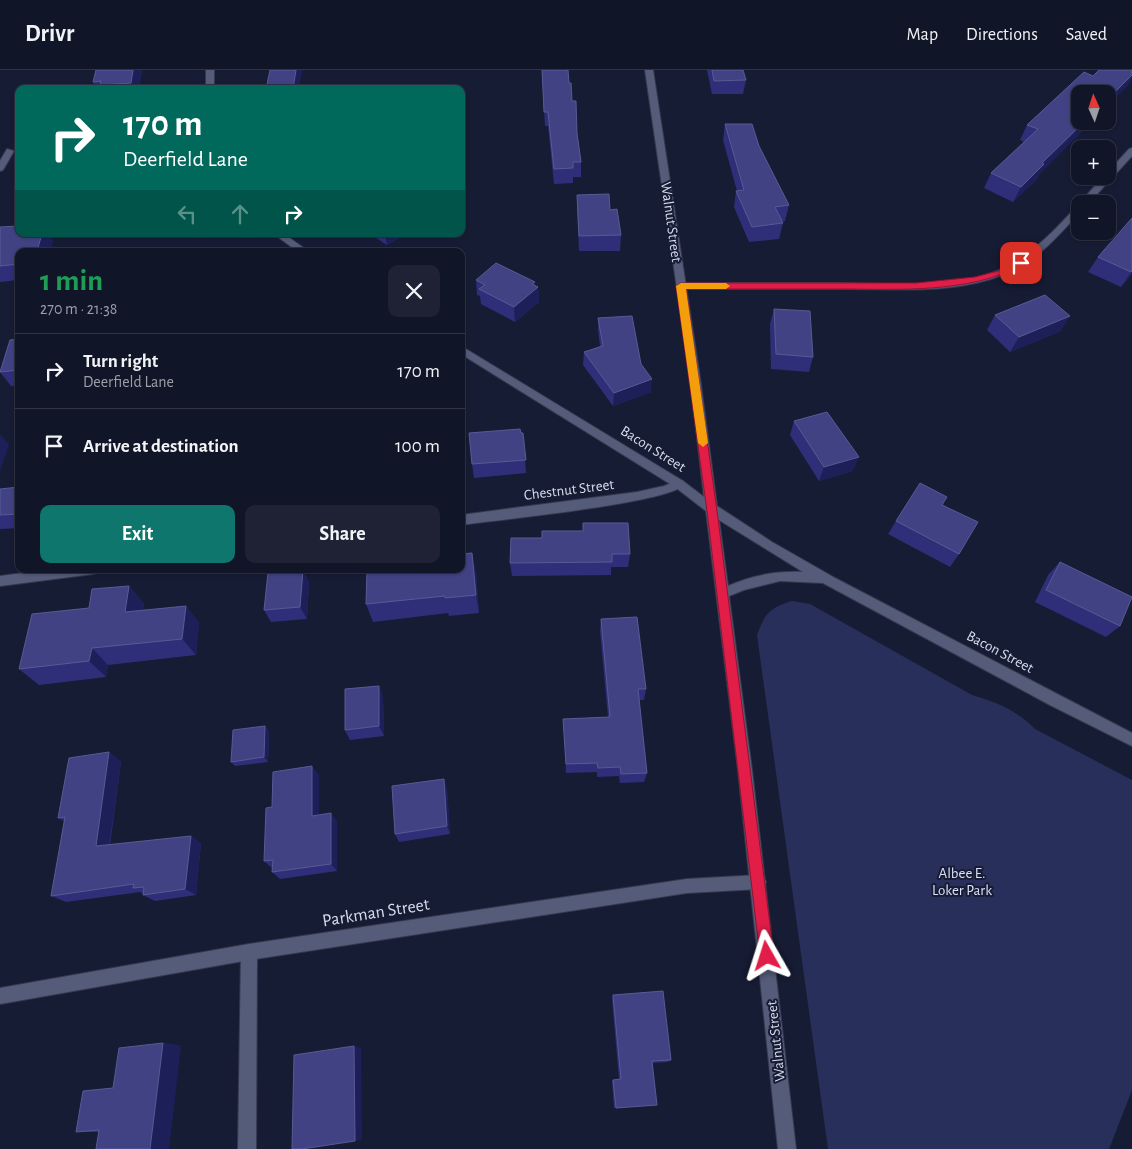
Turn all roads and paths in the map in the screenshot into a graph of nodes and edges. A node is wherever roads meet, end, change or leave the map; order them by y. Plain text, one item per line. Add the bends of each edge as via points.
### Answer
1 (210, 70) edge
2 (649, 70) edge
3 (210, 85) edge
4 (14, 150) edge
5 (1132, 151) edge
6 (0, 152) edge
7 (0, 168) edge
8 (1091, 195) edge
9 (1071, 216) edge
10 (282, 237) edge
11 (299, 248) edge
12 (681, 286) junction
13 (465, 351) edge
14 (679, 484) junction
15 (712, 511) junction
16 (465, 519) edge
17 (62, 573) edge
18 (826, 578) junction
19 (0, 581) edge
20 (722, 594) junction
21 (1132, 740) edge
22 (759, 882) junction
23 (249, 952) junction
24 (0, 996) edge
25 (246, 1149) edge
26 (787, 1149) edge

1 - 3 street
2 - 12 street, Walnut Street
4 - 6 street
4 - 7 street
5 - 8 street
9 - 12 street via 1021,263 975,280 916,286
10 - 11 street
12 - 15 street, Walnut Street
13 - 14 street, Bacon Street
14 - 15 street, Bacon Street
14 - 16 street, Chestnut Street via 637,497
15 - 18 street, Bacon Street
15 - 20 street, Walnut Street
17 - 19 street
18 - 20 street, Bacon Street via 780,576 742,585
18 - 21 street, Bacon Street
20 - 22 street, Walnut Street
22 - 23 street, Parkman Street via 687,886
22 - 26 street, Walnut Street
23 - 24 street, Parkman Street
23 - 25 street

